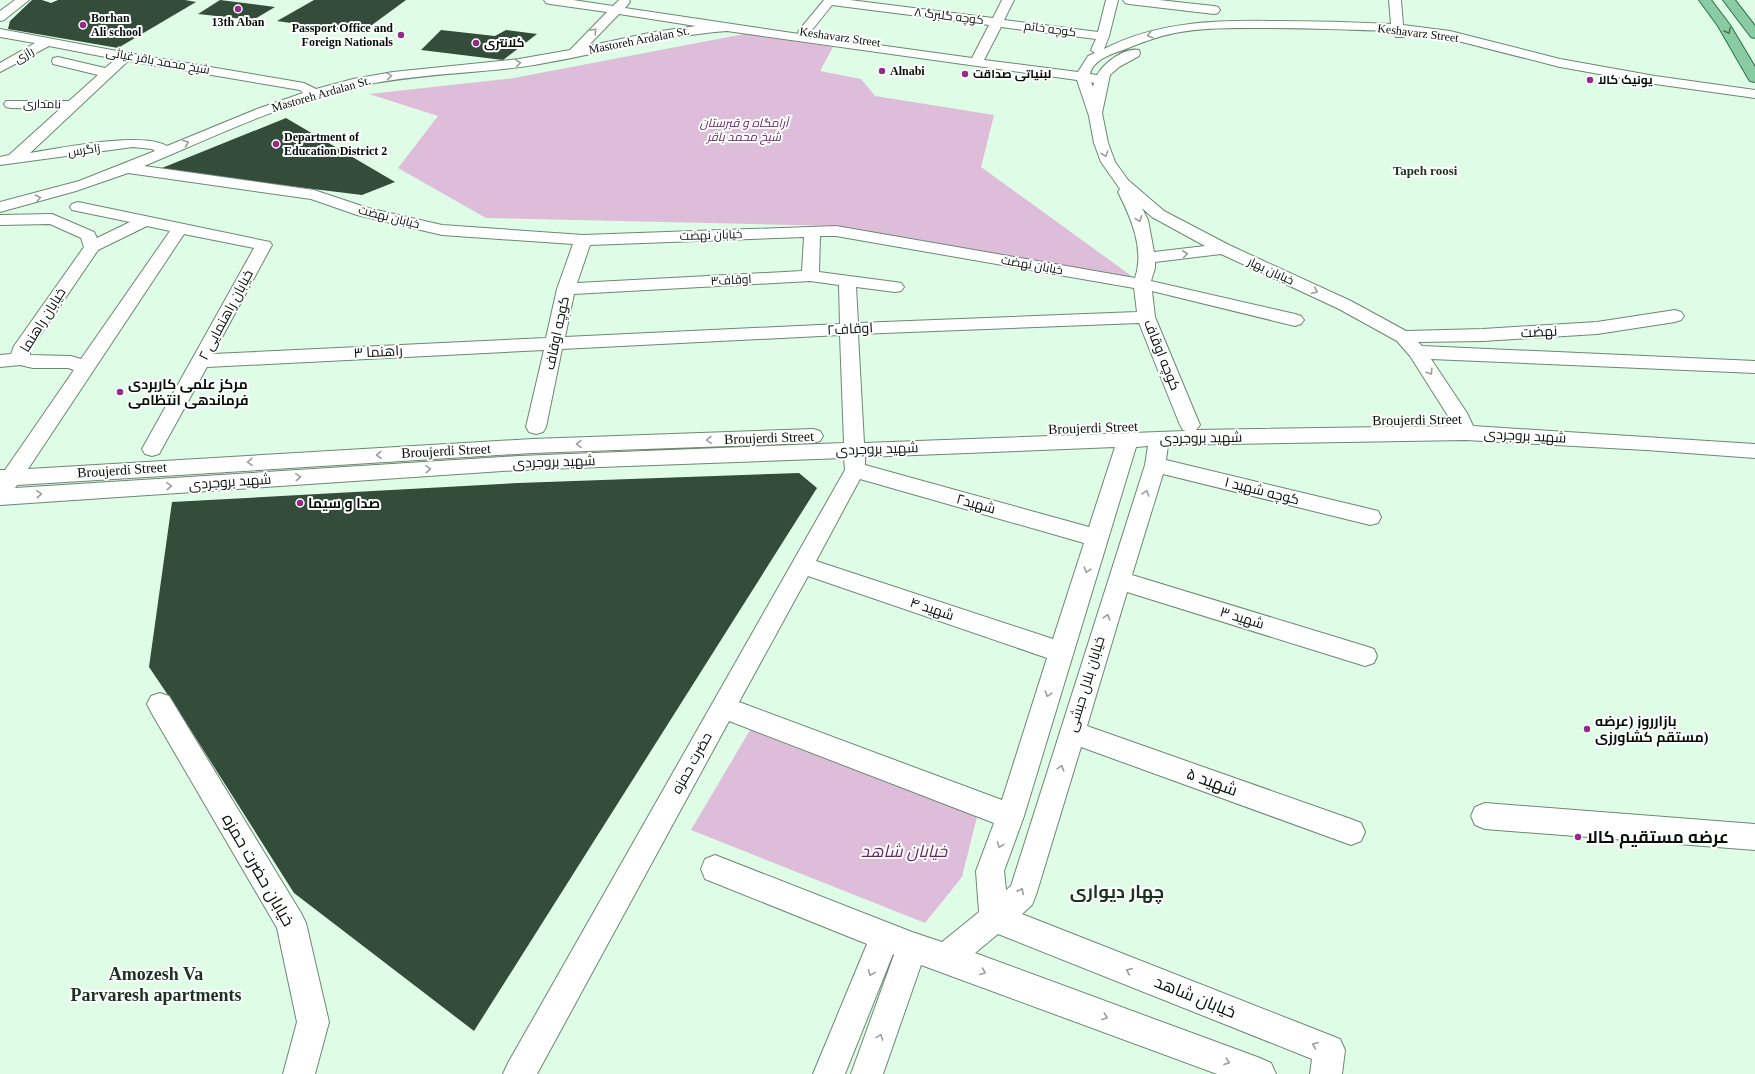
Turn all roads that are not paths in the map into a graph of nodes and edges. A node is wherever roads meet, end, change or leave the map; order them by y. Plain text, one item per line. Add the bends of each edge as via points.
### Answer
1 (23, 0) edge
2 (830, 0) edge
3 (1008, 0) edge
4 (1112, 0) edge
5 (1128, 0) edge
6 (1395, 0) edge
7 (1705, 0) edge
8 (1729, 0) edge
9 (545, 1) edge
10 (618, 7) edge
11 (1214, 10) dead end
12 (0, 18) edge
13 (997, 22) junction
14 (727, 27) junction
15 (702, 28) junction
16 (1398, 31) junction
17 (804, 32) junction
18 (0, 33) edge
19 (1755, 34) edge
20 (1103, 36) junction
21 (48, 41) junction
22 (574, 53) junction
23 (126, 56) junction
24 (1094, 59) junction
25 (978, 60) junction
26 (58, 61) dead end
27 (0, 68) edge
28 (107, 73) junction
29 (1084, 73) junction
30 (1102, 76) junction
31 (1755, 78) edge
32 (314, 94) junction
33 (1755, 94) edge
34 (1755, 102) edge
35 (11, 104) dead end
36 (73, 105) junction
37 (1096, 116) junction
38 (166, 151) junction
39 (7, 160) edge
40 (126, 168) junction
41 (111, 174) junction
42 (1122, 183) junction
43 (0, 207) edge
44 (0, 220) edge
45 (145, 221) junction
46 (180, 228) junction
47 (812, 232) junction
48 (583, 240) junction
49 (92, 247) junction
50 (1223, 249) junction
51 (1147, 258) junction
52 (810, 276) junction
53 (847, 281) junction
54 (1142, 284) junction
55 (894, 288) dead end
56 (566, 289) junction
57 (1675, 316) dead end
58 (1146, 317) junction
59 (1295, 320) dead end
60 (849, 329) junction
61 (1403, 337) junction
62 (555, 344) junction
63 (1417, 352) junction
64 (20, 359) junction
65 (0, 360) edge
66 (202, 361) junction
67 (1755, 366) edge
68 (85, 368) junction
69 (1190, 425) junction
70 (1463, 426) junction
71 (536, 427) dead end
72 (1755, 437) edge
73 (1159, 439) junction
74 (1128, 440) junction
75 (152, 449) dead end
76 (854, 452) junction
77 (1755, 452) edge
78 (1155, 465) junction
79 (5, 478) edge
80 (0, 496) edge
81 (1370, 517) dead end
82 (1097, 538) junction
83 (802, 565) junction
84 (1118, 580) junction
85 (1061, 652) junction
86 (1365, 656) dead end
87 (160, 704) dead end
88 (723, 707) junction
89 (1072, 732) junction
90 (1010, 816) junction
91 (1485, 816) dead end
92 (1351, 832) dead end
93 (1755, 837) edge
94 (715, 870) dead end
95 (994, 918) junction
96 (899, 942) junction
97 (946, 958) junction
98 (300, 1074) edge
99 (518, 1074) edge
100 (829, 1074) edge
101 (867, 1074) edge
102 (1260, 1074) edge
103 (1326, 1074) edge

1 - 12 street
2 - 13 street, کوچه گلبرگ ۸
2 - 17 street
3 - 13 street
4 - 20 street
5 - 11 street
6 - 16 street
7 -> 31 main road via 1724,24
8 - 19 main road
9 - 10 street
9 - 10 street, Keshavarz Street
10 - 14 street, Keshavarz Street
10 - 15 street
10 - 17 street, Keshavarz Street
22 -> 10 street
13 - 20 street, کوچه خاتم
13 - 25 street
14 - 15 street, Mastoreh Ardalan St.
14 - 25 street, Keshavarz Street
15 - 22 street, Mastoreh Ardalan St.
16 -> 24 street, Keshavarz Street via 1298,24 1197,26 1150,35
16 - 30 street, Keshavarz Street via 1261,30 1198,34 1144,48 1118,60
16 - 33 street, Keshavarz Street via 1450,35 1560,63
16 - 34 street, Keshavarz Street via 1566,70
17 - 25 street, Keshavarz Street
18 - 21 street, شیخ محمد باقر غیاثی
20 - 24 street
21 - 23 street, شیخ محمد باقر غیاثی
21 - 27 street, رازی
32 -> 22 street, Mastoreh Ardalan St. via 386,76 517,63
23 - 28 street
23 - 32 street, شیخ محمد باقر غیاثی via 304,87
24 - 29 street, Keshavarz Street
25 - 29 street, Keshavarz Street
26 - 28 street
28 - 36 street
29 - 30 street, Keshavarz Street
29 - 37 street, خیابان بهار
30 - 37 street, خیابان بهار
38 -> 32 street, Mastoreh Ardalan St.
35 - 36 street, نامداری
36 - 39 street
37 -> 42 street, خیابان بهار via 1108,162
38 - 39 street, زاگرس via 156,145 133,143
38 - 40 street, Mastoreh Ardalan St.
40 - 41 street, Mastoreh Ardalan St.
40 - 48 street, خیابان نهضت via 314,194 363,212 442,230
43 -> 41 street, Mastoreh Ardalan St. via 51,195
41 - 45 street via 78,207
42 - 50 street, خیابان بهار via 1158,214
42 -> 51 street via 1140,220
44 - 49 street via 52,219 88,235
45 - 46 street
45 - 49 street
46 - 66 street, خیابان راهنمایی ۲ via 264,245
46 - 68 street
47 - 48 street, خیابان نهضت
47 - 52 street
47 - 54 street, خیابان نهضت via 836,231
48 - 56 street, کوچه اوقاف
49 - 64 street, خیابان راهنما via 21,350
51 -> 50 street
50 -> 61 street, خیابان بهار via 1345,305
51 - 54 street
52 - 53 street, اوقاف۳
52 - 56 street, اوقاف۳
53 - 55 street, اوقاف۳
53 - 60 street
54 - 58 street, کوچه اوقاف
54 - 59 street, خیابان نهضت
56 - 62 street, کوچه اوقاف
57 - 61 street, نهضت via 1597,328
58 - 60 street, اوقاف۲
58 - 69 street, کوچه اوقاف
60 - 62 street, اوقاف۲
60 - 76 street
61 - 63 street, خیابان بهار
62 - 66 street, راهنما ۳
62 - 71 street, کوچه اوقاف
63 - 67 street
63 -> 70 street, خیابان بهار
64 - 65 street
64 - 68 street, خیابان راهنما via 33,362 71,362
66 - 75 street, خیابان راهنمایی ۲
68 - 79 street
69 - 70 street, Broujerdi Street
69 - 76 street, Broujerdi Street
70 - 72 street, Broujerdi Street via 1624,427
70 - 73 street, شهید بروجردی
70 - 77 street, شهید بروجردی
73 - 74 street, شهید بروجردی
73 - 78 street, خیابان بلال حبشی
74 - 76 street, شهید بروجردی
74 - 82 street
76 -> 79 street, Broujerdi Street via 524,446
80 -> 76 street, شهید بروجردی via 519,463
76 - 82 street, شهید۲
76 - 83 street, حضرت حمزه
78 - 81 street, کوچه شهید ۱
84 -> 78 street, خیابان بلال حبشی
79 - 80 street
82 -> 85 street
83 - 85 street, شهید ۴
83 - 88 street, حضرت حمزه
84 - 86 street, شهید ۳
89 -> 84 street, خیابان بلال حبشی
85 -> 90 street
87 - 98 street, خیابان حضرت حمزه via 291,923 313,1022
88 - 90 street
88 - 99 street, حضرت حمزه
89 - 92 street, شهید ۵
95 -> 89 street, خیابان بلال حبشی via 1022,894
90 -> 95 street via 990,871
91 - 93 street
94 - 96 street
95 - 97 street, خیابان بلال حبشی
103 -> 95 street, خیابان شاهد via 1329,1050
96 - 97 street
96 -> 100 street
101 -> 96 street
97 -> 102 street

